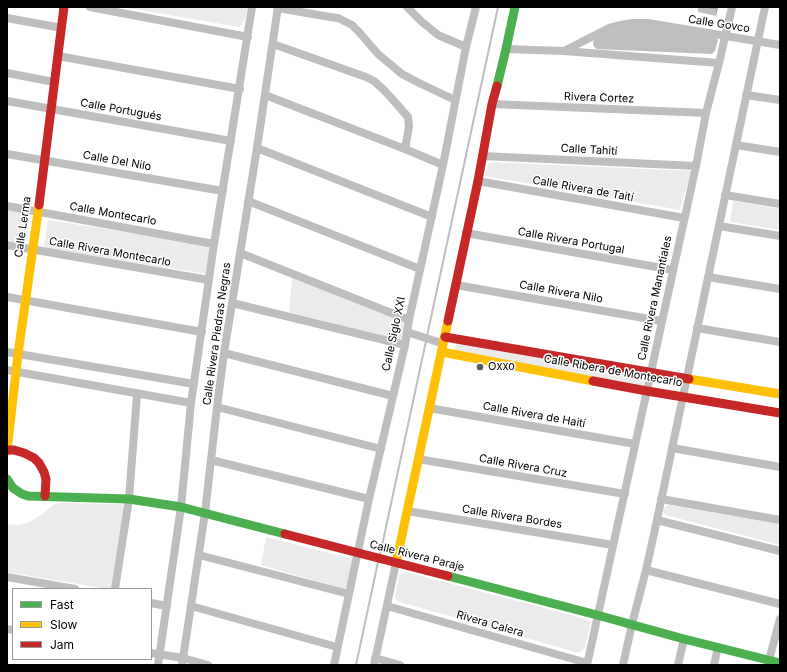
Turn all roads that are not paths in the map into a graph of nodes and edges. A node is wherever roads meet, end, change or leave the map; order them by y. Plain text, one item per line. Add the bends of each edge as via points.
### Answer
1 (64, 7) edge
2 (90, 7) edge
3 (252, 7) edge
4 (407, 7) edge
5 (476, 7) edge
6 (515, 7) edge
7 (732, 7) edge
8 (764, 7) edge
9 (278, 8) edge
10 (7, 18) edge
11 (62, 28) junction
12 (725, 36) junction
13 (248, 37) junction
14 (758, 42) junction
15 (272, 44) junction
16 (780, 46) edge
17 (466, 47) junction
18 (506, 49) junction
19 (564, 51) junction
20 (58, 56) junction
21 (719, 63) junction
22 (7, 73) edge
23 (54, 82) junction
24 (240, 89) junction
25 (265, 95) junction
26 (746, 95) junction
27 (456, 100) junction
28 (780, 100) edge
29 (7, 101) edge
30 (492, 104) junction
31 (51, 109) junction
32 (706, 113) junction
33 (231, 140) junction
34 (736, 145) junction
35 (257, 148) junction
36 (405, 149) junction
37 (780, 152) edge
38 (7, 154) edge
39 (482, 156) junction
40 (45, 160) junction
41 (443, 165) junction
42 (696, 166) junction
43 (478, 181) junction
44 (223, 190) junction
45 (725, 195) junction
46 (248, 201) junction
47 (780, 204) edge
48 (7, 206) edge
49 (38, 212) junction
50 (432, 217) junction
51 (684, 218) junction
52 (719, 226) junction
53 (466, 233) junction
54 (780, 236) edge
55 (214, 244) junction
56 (7, 245) edge
57 (32, 249) junction
58 (240, 253) junction
59 (420, 269) junction
60 (673, 270) junction
61 (708, 277) junction
62 (209, 280) junction
63 (456, 285) junction
64 (780, 288) edge
65 (7, 297) edge
66 (25, 300) junction
67 (232, 303) junction
68 (409, 320) junction
69 (661, 321) junction
70 (697, 328) junction
71 (202, 332) junction
72 (407, 332) junction
73 (440, 340) junction
74 (780, 342) edge
75 (404, 345) junction
76 (7, 352) edge
77 (442, 352) junction
78 (224, 353) junction
79 (18, 354) junction
80 (12, 371) edge
81 (650, 372) junction
82 (686, 379) junction
83 (194, 384) junction
84 (647, 391) junction
85 (137, 394) junction
86 (780, 394) edge
87 (393, 396) junction
88 (683, 396) junction
89 (191, 403) junction
90 (217, 407) junction
91 (429, 408) junction
92 (780, 413) edge
93 (635, 444) junction
94 (672, 448) junction
95 (381, 449) junction
96 (7, 451) edge
97 (418, 459) junction
98 (211, 460) junction
99 (780, 467) edge
100 (7, 479) edge
101 (625, 494) junction
102 (44, 496) junction
103 (129, 499) junction
104 (369, 499) junction
105 (661, 500) junction
106 (181, 507) junction
107 (407, 511) junction
108 (205, 513) junction
109 (657, 520) junction
110 (780, 520) edge
111 (613, 545) junction
112 (780, 551) edge
113 (357, 553) junction
114 (199, 555) junction
115 (392, 562) junction
116 (646, 570) junction
117 (7, 577) edge
118 (69, 588) edge
119 (115, 588) edge
120 (348, 594) junction
121 (152, 603) edge
122 (780, 604) edge
123 (168, 606) junction
124 (192, 606) junction
125 (387, 606) junction
126 (598, 615) junction
127 (780, 619) edge
128 (632, 624) junction
129 (684, 639) junction
130 (338, 647) junction
131 (718, 647) junction
132 (152, 653) edge
133 (160, 654) junction
134 (183, 662) edge
135 (375, 662) edge
136 (768, 662) edge
137 (780, 663) edge
138 (587, 664) edge
139 (158, 665) edge
140 (208, 665) edge
141 (334, 665) edge
142 (400, 665) edge
143 (623, 665) edge
144 (678, 665) edge
145 (714, 665) edge

1 - 11 street, Calle Lerma
2 - 13 street
3 - 13 street, Calle Rivera Piedras Negras
4 - 17 street via 438,34
5 - 17 street, Calle Siglo XXI
6 - 18 street
7 - 12 street, Calle Rivera Manantiales
8 - 14 street
9 - 15 street, Calle Rivera Piedras Negras
9 - 27 street via 330,16 352,25 378,54 402,74
10 - 11 street
11 - 20 street, Calle Lerma
12 - 14 street, Calle Govco
12 - 19 street, Calle Govco via 648,23 633,23 609,28
12 - 21 street, Calle Rivera Manantiales
13 - 24 street, Calle Rivera Piedras Negras
14 - 16 street, Calle Govco
14 - 26 street
15 - 25 street, Calle Rivera Piedras Negras
15 - 36 street via 366,77 383,89 408,117
17 - 27 street, Calle Siglo XXI
18 - 19 street, Calle Govco
18 - 30 street
19 - 21 street, Calle Govco
20 - 23 street, Calle Lerma
20 - 24 street
21 - 32 street, Calle Rivera Manantiales
22 - 23 street
23 - 31 street, Calle Lerma
24 - 33 street, Calle Rivera Piedras Negras
25 - 35 street, Calle Rivera Piedras Negras
25 - 36 street
26 - 28 street
26 - 34 street
27 - 41 street, Calle Siglo XXI
29 - 31 street, Calle Portugués
30 - 32 street, Rivera Cortez
30 - 39 street
31 - 33 street, Calle Portugués
31 - 40 street, Calle Lerma
32 - 42 street, Calle Rivera Manantiales
33 - 44 street, Calle Rivera Piedras Negras
34 - 37 street
34 - 45 street
35 - 46 street, Calle Rivera Piedras Negras
35 - 50 street
36 - 41 street
38 - 40 street, Calle Del Nilo
39 - 42 street, Calle Tahití
39 - 43 street
40 - 44 street, Calle Del Nilo
40 - 49 street, Calle Lerma
41 - 50 street, Calle Siglo XXI
42 - 51 street, Calle Rivera Manantiales
43 - 51 street, Calle Rivera de Taití
43 - 53 street
44 - 55 street, Calle Rivera Piedras Negras
45 - 47 street
45 - 52 street
46 - 58 street, Calle Rivera Piedras Negras
46 - 59 street
48 - 49 street, Calle Montecarlo
49 - 55 street, Calle Montecarlo
49 - 57 street, Calle Lerma
50 - 59 street, Calle Siglo XXI
51 - 60 street, Calle Rivera Manantiales
52 - 54 street
52 - 61 street
53 - 60 street, Calle Rivera Portugal
53 - 63 street
55 - 62 street, Calle Rivera Piedras Negras
56 - 57 street, Calle Rivera Montecarlo
57 - 62 street, Calle Rivera Montecarlo
57 - 66 street, Calle Lerma
58 - 67 street, Calle Rivera Piedras Negras
58 - 68 street
59 - 68 street, Calle Siglo XXI
60 - 69 street, Calle Rivera Manantiales
61 - 64 street
61 - 70 street
62 - 71 street, Calle Rivera Piedras Negras
63 - 69 street, Calle Rivera Nilo
63 - 73 street
65 - 66 street
66 - 71 street
66 - 79 street, Calle Lerma
67 - 75 street
67 - 78 street, Calle Rivera Piedras Negras
68 - 72 street, Calle Siglo XXI
69 - 81 street, Calle Rivera Manantiales
70 - 74 street
70 - 82 street
71 - 83 street, Calle Rivera Piedras Negras
72 - 73 street
72 - 75 street, Calle Siglo XXI
73 - 77 street
73 - 81 street, Calle Ribera de Montecarlo
75 - 87 street, Calle Siglo XXI
76 - 79 street
77 - 84 street, Calle Ribera de Montecarlo
77 - 91 street
78 - 87 street
78 - 90 street, Calle Rivera Piedras Negras
79 - 80 street, Calle Lerma
79 - 83 street
80 - 85 street
80 - 96 street, Calle Lerma
81 - 82 street, Calle Ribera de Montecarlo
81 - 84 street, Calle Rivera Manantiales
82 - 86 street, Calle Ribera de Montecarlo
82 - 88 street
83 - 89 street, Calle Rivera Piedras Negras
84 - 88 street, Calle Ribera de Montecarlo
84 - 93 street, Calle Rivera Manantiales
85 - 89 street
85 - 103 street
87 - 95 street, Calle Siglo XXI
88 - 92 street, Calle Ribera de Montecarlo
88 - 94 street
89 - 106 street, Calle Rivera Piedras Negras
90 - 95 street
90 - 98 street, Calle Rivera Piedras Negras
91 - 93 street, Calle Rivera de Haití
91 - 97 street
93 - 101 street, Calle Rivera Manantiales
94 - 99 street
94 - 105 street
95 - 104 street, Calle Siglo XXI
96 - 102 street via 24,453 39,463 46,479
97 - 101 street, Calle Rivera Cruz
97 - 107 street
98 - 104 street
98 - 108 street, Calle Rivera Piedras Negras
100 - 102 street via 13,488 22,494
101 - 111 street, Calle Rivera Manantiales
102 - 103 street, Calle Rivera Paraje
103 - 106 street, Calle Rivera Paraje
103 - 119 street
104 - 113 street, Calle Siglo XXI
105 - 109 street
105 - 110 street
106 - 108 street, Calle Rivera Paraje
106 - 123 street, Calle Rivera Piedras Negras
107 - 111 street, Calle Rivera Bordes
107 - 115 street
108 - 113 street, Calle Rivera Paraje
108 - 114 street, Calle Rivera Piedras Negras
109 - 112 street
109 - 116 street
111 - 126 street, Calle Rivera Manantiales
113 - 115 street, Calle Rivera Paraje
113 - 120 street, Calle Siglo XXI
114 - 120 street
114 - 124 street, Calle Rivera Piedras Negras
115 - 125 street
115 - 126 street, Calle Rivera Paraje
116 - 122 street
116 - 128 street
117 - 118 street
120 - 130 street, Calle Siglo XXI
121 - 123 street
123 - 133 street, Calle Rivera Piedras Negras
124 - 130 street
124 - 134 street, Calle Rivera Piedras Negras
125 - 135 street
125 - 138 street, Rivera Calera
126 - 128 street, Calle Rivera Paraje
126 - 138 street, Calle Rivera Manantiales
127 - 136 street
128 - 129 street, Calle Rivera Paraje
128 - 143 street
129 - 131 street, Calle Rivera Paraje
129 - 144 street
130 - 141 street, Calle Siglo XXI
131 - 136 street, Calle Rivera Paraje
131 - 145 street
132 - 133 street
133 - 134 street
133 - 139 street, Calle Rivera Piedras Negras
134 - 140 street
135 - 142 street
136 - 137 street, Calle Rivera Paraje

